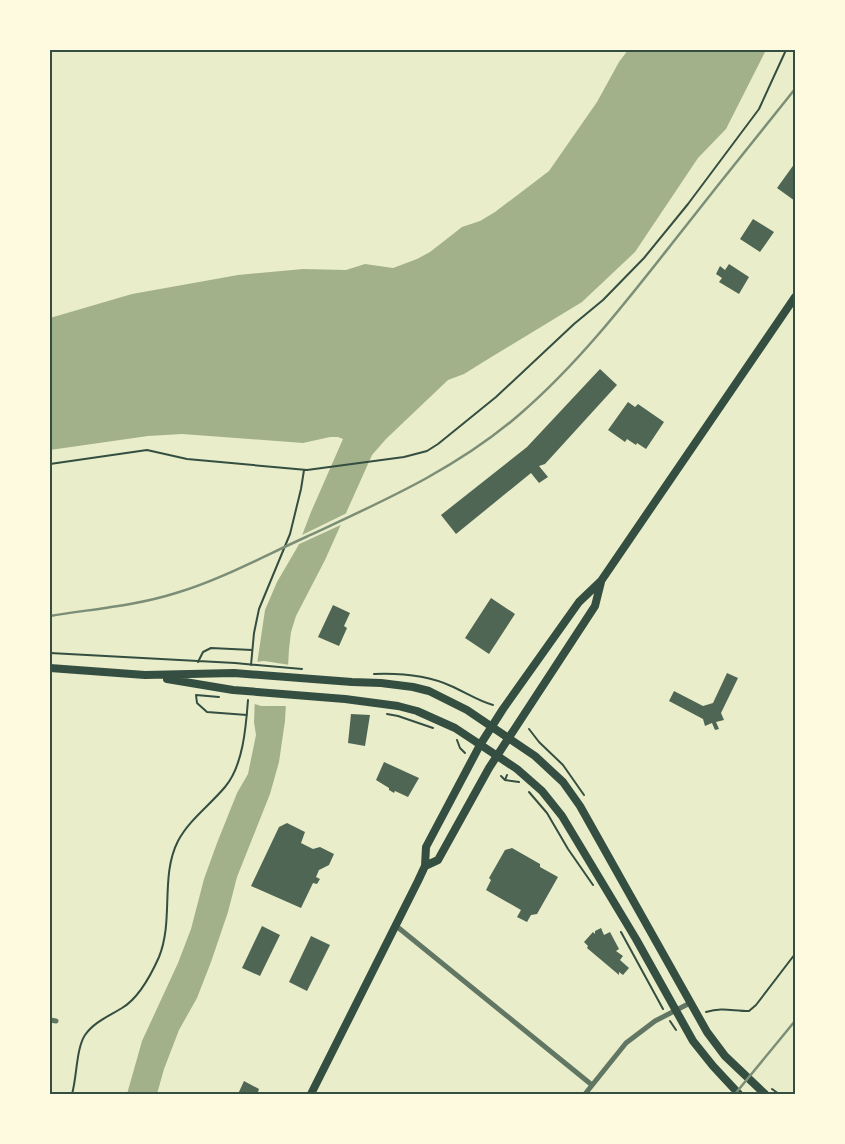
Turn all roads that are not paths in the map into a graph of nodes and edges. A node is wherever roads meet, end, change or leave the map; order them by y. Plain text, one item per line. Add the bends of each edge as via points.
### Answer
1 (795, 297) edge
2 (601, 582) junction
3 (50, 668) edge
4 (145, 675) junction
5 (492, 727) junction
6 (509, 739) junction
7 (480, 745) junction
8 (496, 756) junction
9 (425, 866) junction
10 (395, 925) junction
11 (690, 1002) junction
12 (675, 1011) junction
13 (50, 1020) edge
14 (56, 1021) dead end
15 (592, 1085) junction
16 (737, 1092) edge
17 (311, 1094) edge
18 (585, 1094) edge
19 (765, 1094) edge

1 - 2 main road
2 - 5 main road via 579,602
2 - 6 main road via 595,606
3 - 4 main road
4 - 5 main road via 234,674 381,682 429,691
4 - 7 main road via 233,690 380,702 417,711 455,728
5 - 6 main road
5 - 7 main road
6 - 8 main road
6 - 11 main road via 551,770 573,795
7 - 8 main road
7 - 9 main road via 426,847
8 - 9 main road via 438,860
8 - 12 main road via 530,779 552,802
9 - 10 main road
10 - 15 street
10 - 17 main road
11 - 12 street
11 - 19 main road via 725,1056
12 - 15 street via 641,1030 626,1043
12 - 16 main road via 693,1041
13 - 14 street
15 - 18 street

